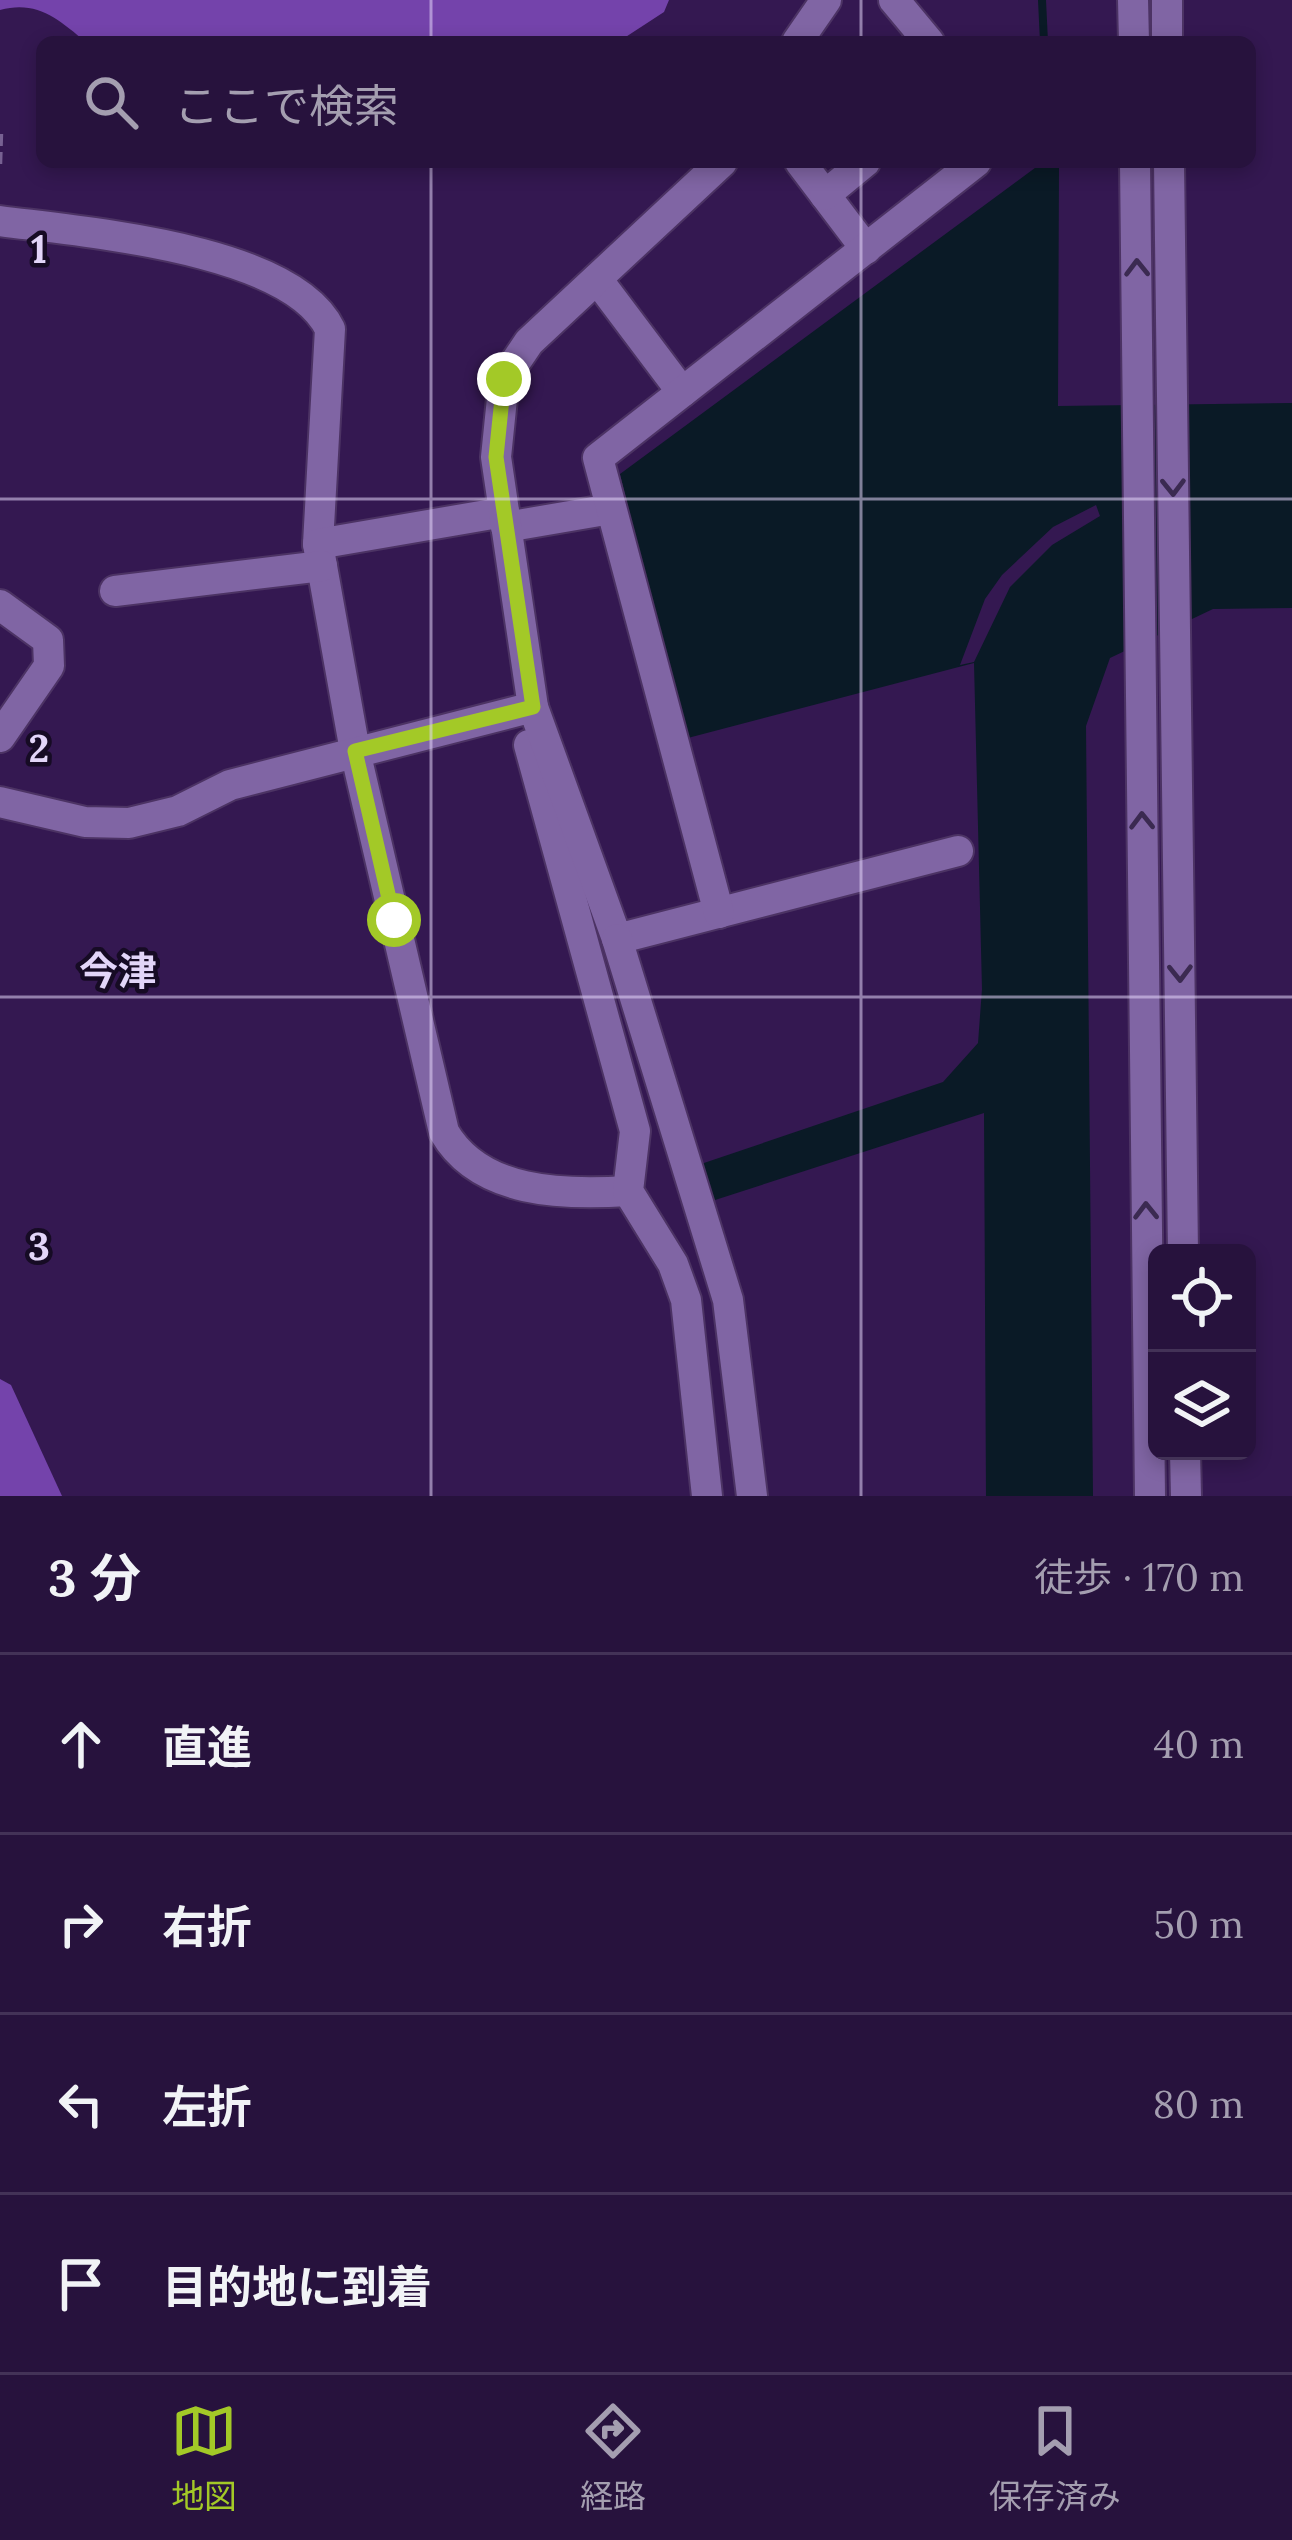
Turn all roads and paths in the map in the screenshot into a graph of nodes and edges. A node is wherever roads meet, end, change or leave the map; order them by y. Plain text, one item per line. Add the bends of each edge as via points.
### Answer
1 (826, 0) edge
2 (894, 0) edge
3 (1133, 0) edge
4 (1167, 0) edge
5 (801, 36) edge
6 (924, 36) edge
7 (1134, 36) edge
8 (1167, 36) edge
9 (1, 132) edge
10 (0, 164) edge
11 (716, 168) edge
12 (805, 168) edge
13 (858, 168) edge
14 (968, 168) edge
15 (1136, 168) edge
16 (1169, 168) edge
17 (825, 195) junction
18 (0, 221) edge
19 (866, 249) junction
20 (597, 279) junction
21 (682, 392) junction
22 (611, 509) junction
23 (505, 519) junction
24 (320, 555) junction
25 (115, 591) dead end
26 (0, 605) edge
27 (526, 708) junction
28 (0, 737) edge
29 (355, 751) junction
30 (0, 802) edge
31 (958, 851) dead end
32 (719, 913) junction
33 (617, 939) junction
34 (628, 1191) junction
35 (1183, 1244) edge
36 (1185, 1460) edge
37 (706, 1496) edge
38 (752, 1496) edge
39 (1150, 1496) edge
40 (1186, 1496) edge

1 - 5 street
2 - 6 street
3 - 7 street
4 - 8 street
9 - 10 path
11 - 20 street
12 - 17 street
13 - 17 street
14 - 19 street
39 -> 15 street
16 -> 35 street
17 - 19 street
18 - 24 street via 163,242 318,306 330,329
19 - 21 street
20 - 21 street
20 - 23 street via 529,342 504,379 496,457
21 - 22 street via 598,458
22 - 23 street
22 - 32 street
23 - 24 street
23 - 27 street
24 - 25 street
24 - 29 street
26 - 28 street via 48,640 49,666
27 - 29 street
27 - 33 street
27 - 34 street via 635,1131
29 - 30 street via 129,823 85,822
29 - 34 street via 444,1132 458,1156 530,1188
31 - 32 street
32 - 33 street
33 - 38 street via 728,1300
34 - 37 street via 686,1300
36 - 40 street

